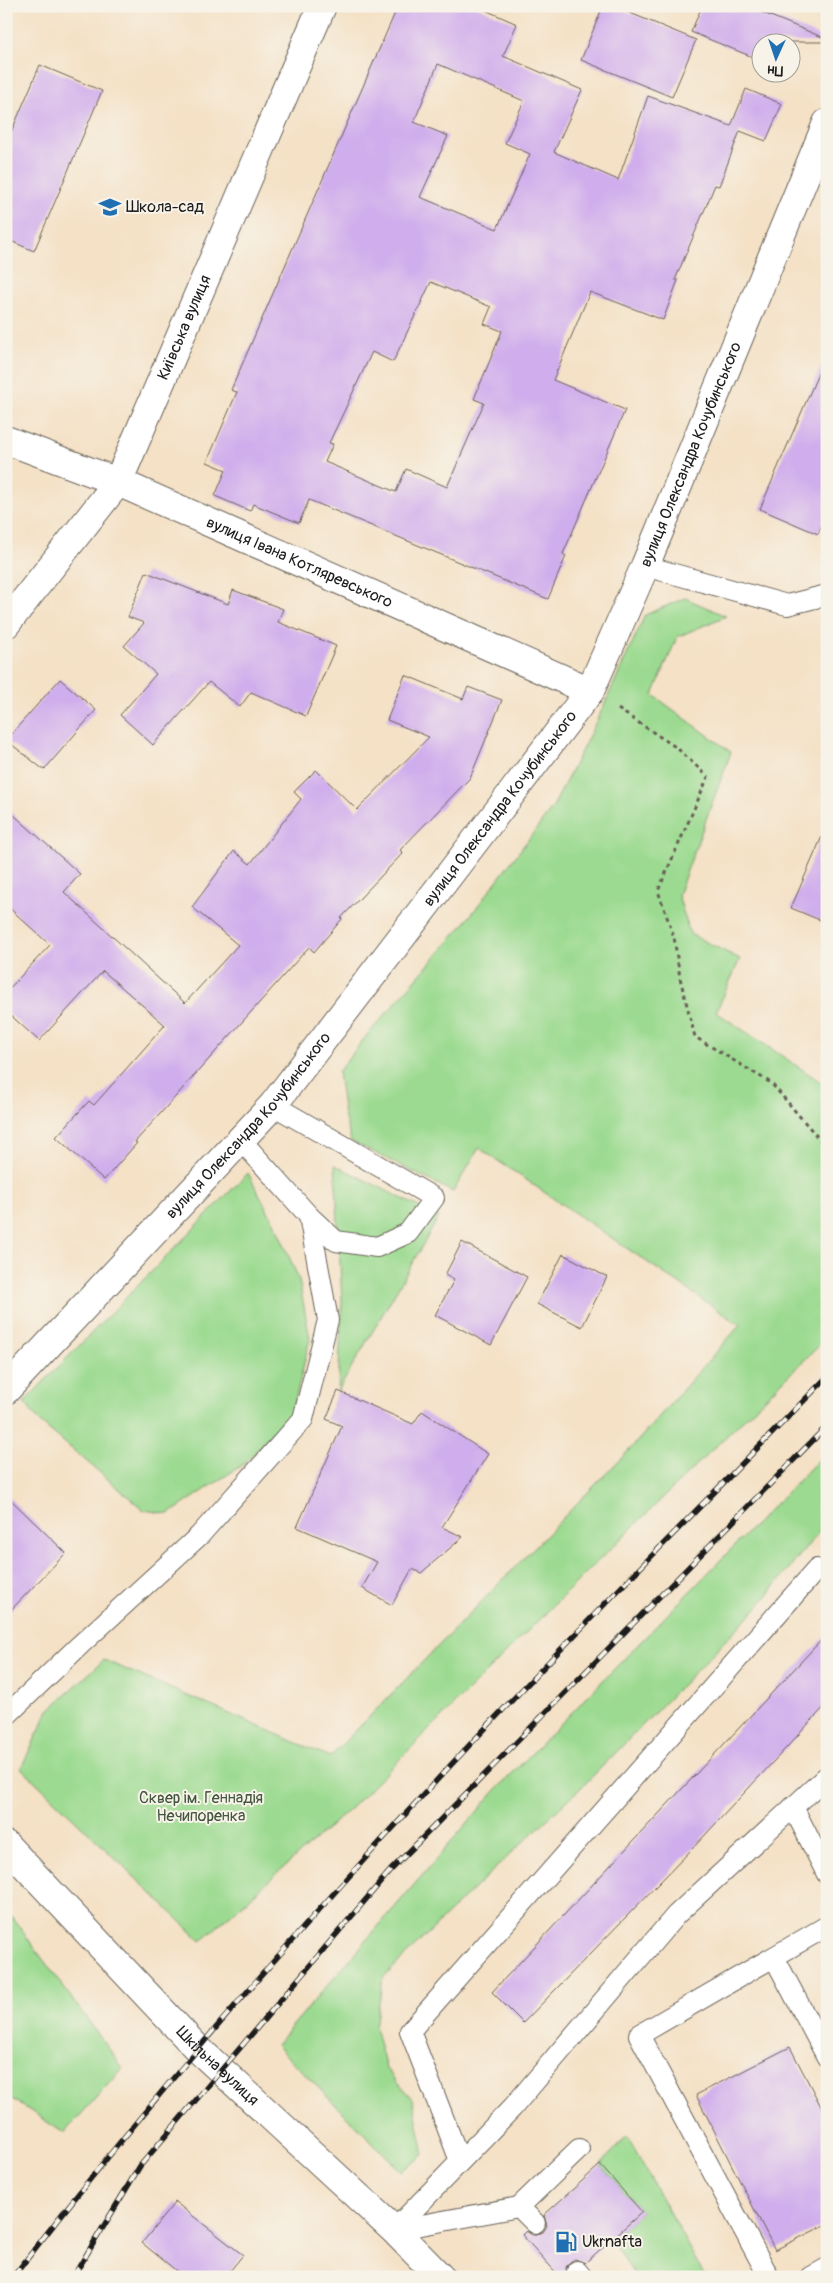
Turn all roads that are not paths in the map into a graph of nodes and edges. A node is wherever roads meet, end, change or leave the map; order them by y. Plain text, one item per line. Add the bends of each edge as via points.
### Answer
1 (322, 6) edge
2 (827, 123) edge
3 (6, 440) edge
4 (118, 482) junction
5 (646, 566) junction
6 (827, 595) edge
7 (6, 624) edge
8 (590, 691) junction
9 (273, 1105) junction
10 (240, 1139) junction
11 (309, 1216) junction
12 (6, 1390) edge
13 (817, 1569) dead end
14 (6, 1716) edge
15 (827, 1776) edge
16 (793, 1807) junction
17 (6, 1845) edge
18 (827, 1874) edge
19 (827, 1926) edge
20 (774, 1957) junction
21 (827, 2057) edge
22 (579, 2149) dead end
23 (460, 2161) junction
24 (518, 2207) junction
25 (535, 2223) dead end
26 (394, 2230) junction
27 (827, 2268) edge
28 (440, 2277) edge
29 (769, 2277) edge
30 (812, 2277) edge

1 - 4 street, Київська вулиця
2 - 5 street, вулиця Олександра Кочубинського
3 - 4 street, вулиця Івана Котляревського
4 - 7 street, Київська вулиця
4 - 8 street, вулиця Івана Котляревського
5 - 6 lane via 787,605
5 - 8 street, вулиця Олександра Кочубинського
8 - 9 street, вулиця Олександра Кочубинського
9 - 10 street, вулиця Олександра Кочубинського
9 - 11 lane via 434,1198 408,1233 377,1247 336,1241
10 - 11 lane
10 - 12 street, вулиця Олександра Кочубинського
11 - 14 lane via 328,1320 303,1419 200,1535
13 - 23 lane via 410,2031
15 - 16 lane
16 - 18 lane
16 - 23 lane via 676,1915 513,2107
17 - 26 street, Шкільна вулиця via 197,2048
19 - 20 lane
20 - 21 lane
20 - 29 lane via 639,2035
22 - 24 lane
23 - 26 lane
24 - 25 lane
24 - 26 lane
26 - 28 street, Шкільна вулиця
27 - 30 lane

